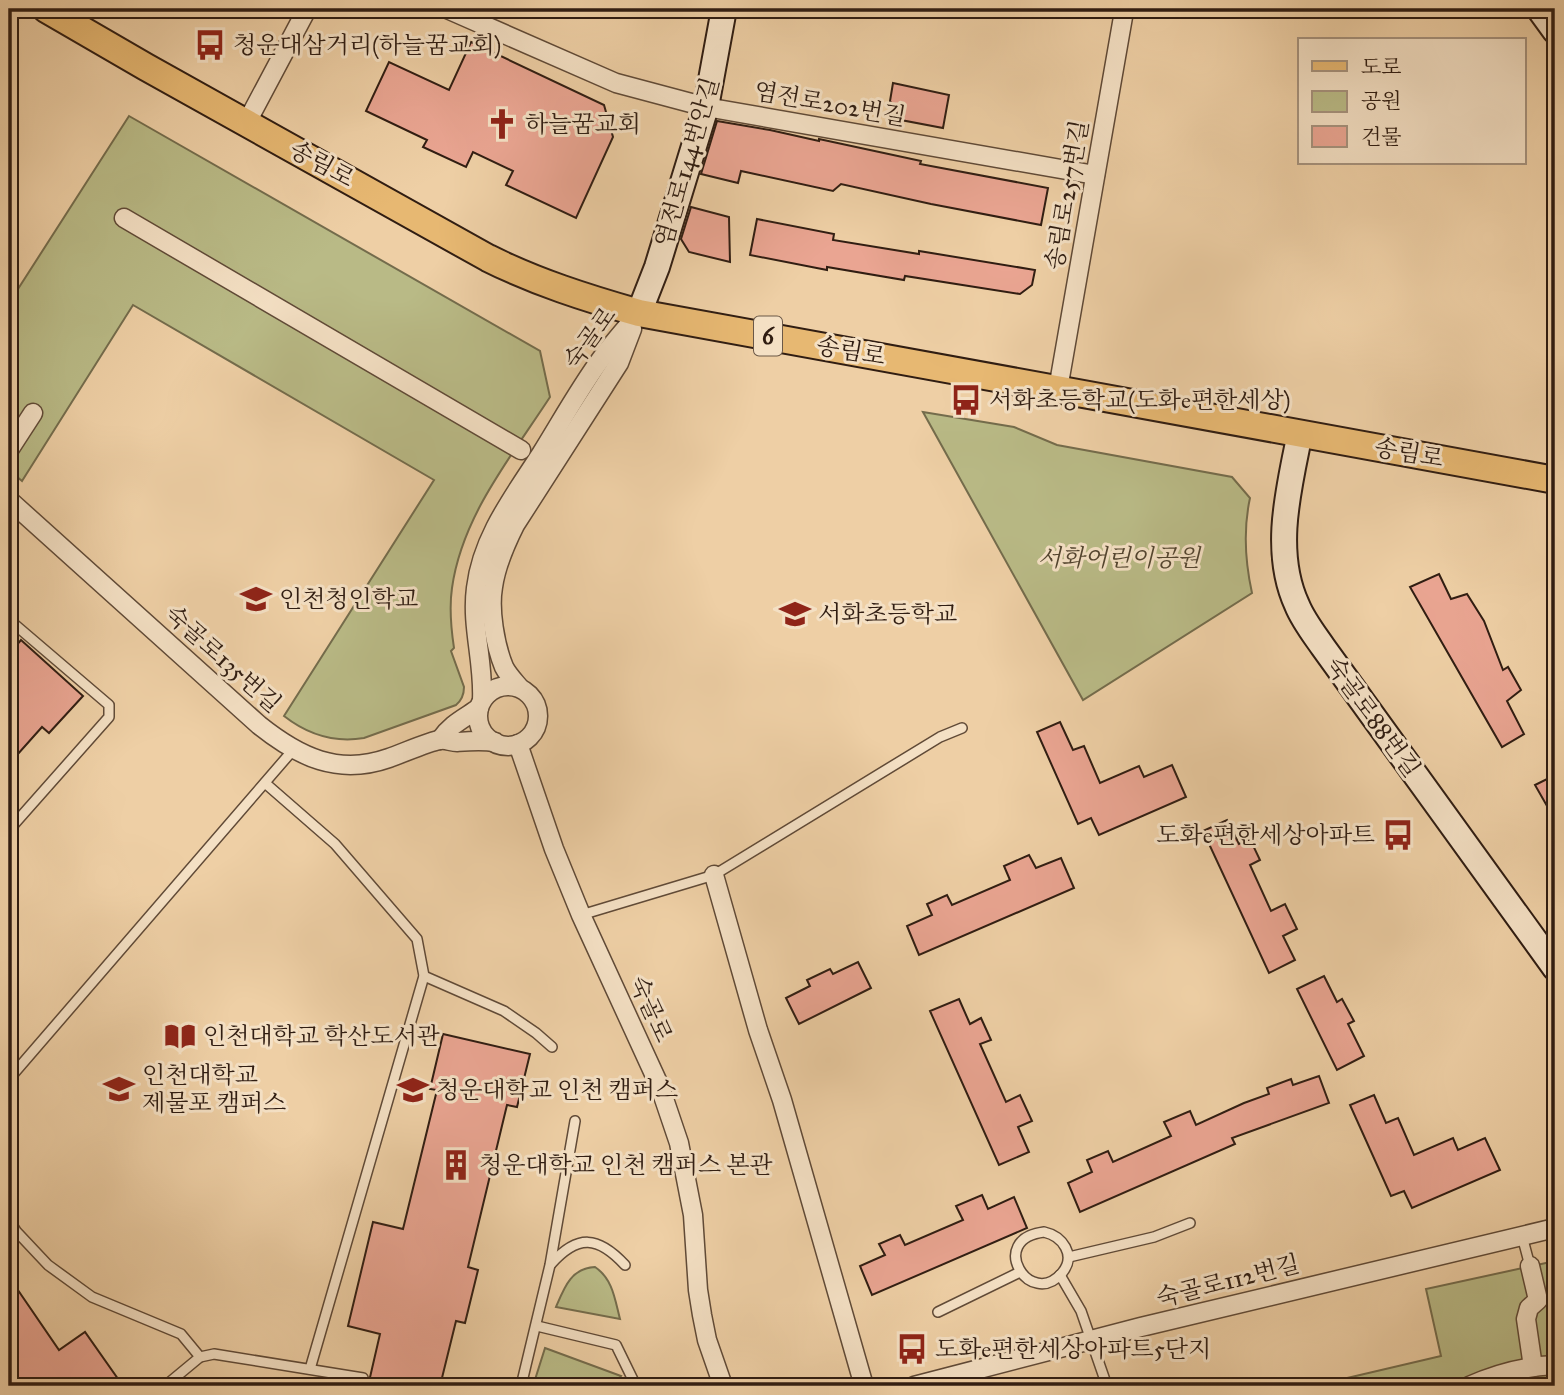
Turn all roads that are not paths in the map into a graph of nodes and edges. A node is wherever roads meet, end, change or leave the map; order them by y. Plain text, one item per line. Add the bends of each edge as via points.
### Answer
1 (46, 9) edge
2 (307, 9) edge
3 (447, 9) edge
4 (724, 9) edge
5 (1121, 9) edge
6 (1539, 9) edge
7 (1555, 31) edge
8 (706, 107) junction
9 (247, 122) junction
10 (1095, 175) junction
11 (124, 218) dead end
12 (639, 313) junction
13 (1058, 389) junction
14 (33, 413) dead end
15 (1300, 433) junction
16 (9, 450) edge
17 (521, 450) dead end
18 (1555, 480) edge
19 (9, 500) edge
20 (9, 622) edge
21 (520, 688) junction
22 (481, 704) junction
23 (962, 728) dead end
24 (440, 740) junction
25 (495, 742) junction
26 (518, 744) junction
27 (293, 750) junction
28 (265, 783) junction
29 (9, 830) edge
30 (714, 875) junction
31 (582, 915) junction
32 (1555, 968) edge
33 (424, 976) junction
34 (552, 1047) dead end
35 (9, 1079) edge
36 (575, 1121) dead end
37 (9, 1220) edge
38 (1189, 1223) dead end
39 (1555, 1228) edge
40 (1522, 1236) junction
41 (1069, 1257) junction
42 (550, 1265) junction
43 (625, 1265) dead end
44 (1530, 1266) joint
45 (1020, 1272) junction
46 (1060, 1275) junction
47 (1547, 1298) edge
48 (938, 1312) dead end
49 (537, 1326) junction
50 (1091, 1340) junction
51 (200, 1357) junction
52 (1555, 1365) edge
53 (1533, 1367) junction
54 (310, 1369) junction
55 (164, 1386) edge
56 (362, 1386) edge
57 (521, 1386) edge
58 (636, 1386) edge
59 (723, 1386) edge
60 (864, 1386) edge
61 (914, 1386) edge
62 (1107, 1386) edge
63 (1469, 1386) edge

1 - 9 main road, 송림로 / 6
2 - 9 street
3 - 8 street, 염전로202번길 via 616,83
4 - 8 street, 염전로144번안길
5 - 10 street, 송림로257번길
6 - 7 street
8 - 10 street, 염전로202번길
8 - 12 street, 염전로144번안길
9 - 12 main road, 송림로 / 6 via 512,270
10 - 13 street, 송림로257번길
11 - 17 street
12 - 13 main road, 송림로 / 6
12 - 21 street, 숙골로 via 619,363 515,526 497,570 492,608 498,649 505,669
12 - 22 street, 숙골로 via 600,360 485,549 474,607 482,669
13 - 15 main road, 송림로 / 6
14 - 16 street
15 - 18 main road, 송림로 / 6
15 - 32 street, 숙골로88번길 via 1284,523 1284,554 1296,604
19 - 27 street, 숙골로135번길 via 259,725
20 - 29 lane via 109,705 109,717
21 - 22 street via 495,689
21 - 26 street, 숙골로 via 533,700 538,717 532,733
22 - 24 street, 숙골로135번길 via 449,727
22 - 25 street, 숙골로 via 479,723
23 - 30 lane
24 - 25 street, 숙골로135번길
24 - 27 street, 숙골로135번길 via 356,766 337,765
25 - 26 street
26 - 31 street, 숙골로
27 - 28 lane
28 - 33 lane via 335,844 416,939
28 - 35 lane
30 - 31 lane
30 - 60 street
31 - 59 street, 숙골로 via 660,1087 679,1143 693,1214 702,1315
33 - 34 lane via 503,1011
33 - 54 lane
36 - 42 lane
37 - 51 lane via 48,1265 92,1297 181,1334
38 - 41 lane via 1154,1237
39 - 40 street, 숙골로112번길
40 - 44 lane
40 - 50 street, 숙골로112번길
41 - 45 lane via 1053,1234 1034,1233 1019,1245 1016,1263
41 - 46 lane
42 - 43 lane via 574,1244 588,1242 602,1246
42 - 49 lane
44 - 47 street
45 - 46 lane via 1035,1282
45 - 48 lane
46 - 50 lane
47 - 53 street via 1529,1308 1526,1320
49 - 57 lane
49 - 58 lane via 617,1345
50 - 61 street, 숙골로112번길
50 - 62 lane
51 - 54 lane via 214,1354
51 - 55 lane
52 - 53 street
53 - 63 street
54 - 56 lane via 363,1378

